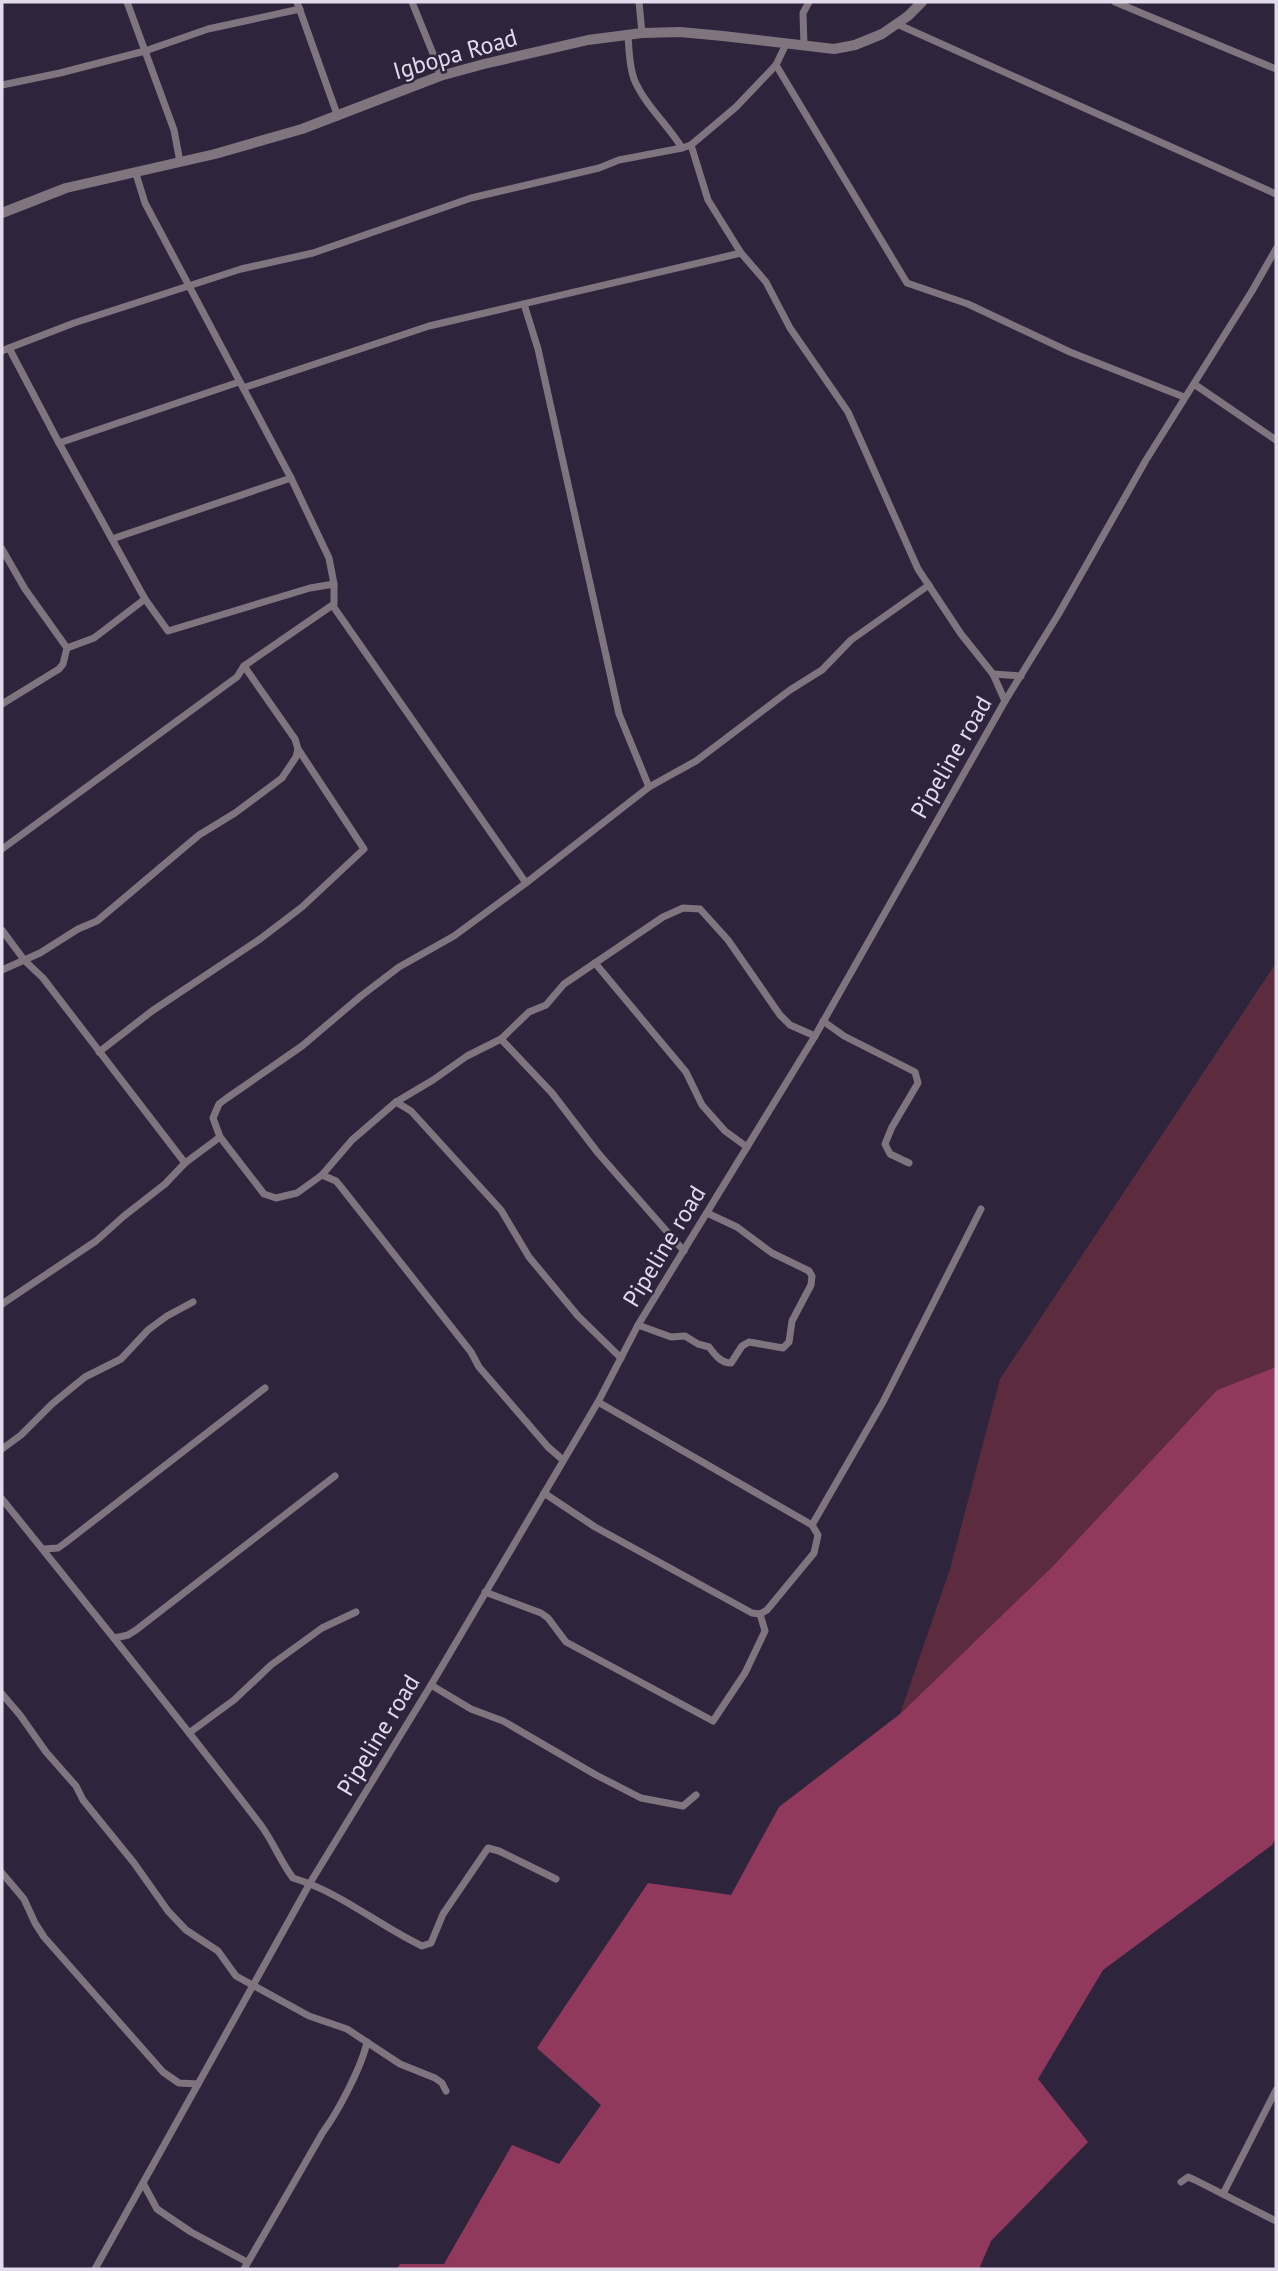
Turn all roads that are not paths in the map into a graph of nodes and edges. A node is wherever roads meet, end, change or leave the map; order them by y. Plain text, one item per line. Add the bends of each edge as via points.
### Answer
1 (127, 2) edge
2 (412, 2) edge
3 (639, 2) edge
4 (809, 2) edge
5 (922, 2) edge
6 (1115, 2) edge
7 (299, 5) edge
8 (897, 24) junction
9 (642, 33) junction
10 (628, 35) junction
11 (786, 44) junction
12 (804, 46) junction
13 (145, 51) junction
14 (776, 65) junction
15 (1276, 69) edge
16 (440, 76) junction
17 (2, 85) edge
18 (338, 117) junction
19 (691, 145) junction
20 (682, 148) junction
21 (180, 162) junction
22 (136, 173) junction
23 (1276, 194) edge
24 (2, 213) edge
25 (1276, 249) edge
26 (741, 253) junction
27 (188, 288) junction
28 (524, 304) junction
29 (6, 349) edge
30 (1194, 384) junction
31 (241, 385) junction
32 (1184, 397) junction
33 (1276, 440) edge
34 (59, 443) junction
35 (291, 478) junction
36 (112, 539) junction
37 (2, 549) edge
38 (334, 584) junction
39 (929, 584) junction
40 (145, 599) junction
41 (332, 606) junction
42 (67, 648) junction
43 (244, 666) junction
44 (993, 674) junction
45 (1021, 676) junction
46 (1004, 701) junction
47 (2, 704) edge
48 (298, 748) junction
49 (649, 787) junction
50 (2, 849) edge
51 (526, 883) junction
52 (2, 930) edge
53 (25, 961) junction
54 (595, 963) junction
55 (2, 970) edge
56 (822, 1021) junction
57 (815, 1036) junction
58 (501, 1039) junction
59 (99, 1052) junction
60 (396, 1102) junction
61 (220, 1137) junction
62 (747, 1147) junction
63 (186, 1163) junction
64 (909, 1163) dead end
65 (322, 1175) junction
66 (981, 1209) dead end
67 (707, 1213) junction
68 (684, 1251) junction
69 (193, 1302) dead end
70 (2, 1304) edge
71 (638, 1325) junction
72 (621, 1357) junction
73 (265, 1388) dead end
74 (598, 1402) junction
75 (2, 1449) edge
76 (563, 1460) junction
77 (335, 1476) dead end
78 (544, 1493) junction
79 (2, 1499) edge
80 (812, 1525) junction
81 (44, 1549) junction
82 (485, 1592) junction
83 (356, 1612) dead end
84 (760, 1614) junction
85 (115, 1638) junction
86 (431, 1685) junction
87 (2, 1694) edge
88 (189, 1733) junction
89 (696, 1795) dead end
90 (2, 1873) edge
91 (556, 1879) dead end
92 (310, 1884) junction
93 (263, 1966) junction
94 (244, 1980) junction
95 (252, 1986) junction
96 (367, 2042) junction
97 (198, 2084) junction
98 (1276, 2090) edge
99 (446, 2091) dead end
100 (1181, 2182) dead end
101 (143, 2183) junction
102 (1223, 2194) junction
103 (1276, 2221) edge
104 (246, 2266) edge
105 (95, 2269) edge

1 - 13 street
2 - 16 street
3 - 9 street
4 - 12 street via 803,13
5 - 8 street, Igbopa Road
6 - 15 street
7 - 13 street
7 - 18 street
8 - 12 street, Igbopa Road via 855,45 834,49
8 - 23 street
9 - 10 street, Igbopa Road
9 - 11 street, Igbopa Road via 680,32
10 - 16 street, Igbopa Road via 588,40
10 - 20 street via 635,80
11 - 12 street, Igbopa Road
11 - 14 street
13 - 17 street
13 - 21 street via 174,130
14 - 19 street
14 - 32 street via 907,284 968,304 1070,352
16 - 18 street, Igbopa Road
18 - 21 street, Igbopa Road
19 - 20 street
19 - 26 street via 708,200
20 - 27 street via 471,198 313,253 241,269
21 - 22 street, Igbopa Road
22 - 24 street, Igbopa Road via 66,188
22 - 27 street via 145,204
25 - 30 street, Pipeline road
26 - 28 street
26 - 39 street via 766,282 790,328 848,412 918,569
27 - 29 street
27 - 31 street
28 - 31 street via 429,326
28 - 49 street via 619,714
29 - 34 street
30 - 32 street, Pipeline road
30 - 33 street
31 - 34 street
31 - 35 street
32 - 45 street, Pipeline road
34 - 36 street
35 - 36 street
35 - 38 street via 329,558
36 - 40 street
37 - 42 street
38 - 40 street via 168,631
38 - 41 street
39 - 44 street
39 - 49 street via 696,761
40 - 42 street via 94,638
41 - 43 street
41 - 51 street
42 - 47 street via 59,669
43 - 48 street
43 - 50 street via 237,677
44 - 45 street
44 - 46 street
45 - 46 street, Pipeline road
46 - 56 street, Pipeline road
48 - 53 street via 291,768 272,788 199,835 97,921
48 - 59 street via 364,849 302,907
49 - 51 street
51 - 61 street via 454,936 399,967 302,1046 226,1098 213,1118
52 - 53 street
53 - 55 street
53 - 59 street
54 - 57 street via 663,917 683,908 700,909 728,940 780,1015
54 - 58 street
54 - 62 street via 686,1072 702,1105
56 - 57 street, Pipeline road
56 - 64 street via 915,1072 918,1083 885,1143 890,1154
57 - 62 street, Pipeline road
58 - 60 street
58 - 68 street
59 - 63 street
60 - 65 street via 352,1140
60 - 72 street via 411,1111 493,1200 529,1257 578,1316
61 - 63 street
61 - 65 street via 269,1197 297,1194
62 - 67 street, Pipeline road
63 - 70 street via 96,1241
65 - 76 street via 336,1181 479,1367
66 - 80 street via 883,1402
67 - 68 street, Pipeline road
67 - 71 street via 809,1271 811,1285 792,1321 789,1342 783,1348 749,1342 727,1363 709,1347 685,1336 671,1337
68 - 71 street, Pipeline road
69 - 75 street via 157,1323 121,1359 85,1377
71 - 72 street, Pipeline road
72 - 74 street, Pipeline road
73 - 81 street via 65,1543
74 - 76 street, Pipeline road
74 - 80 street
76 - 78 street, Pipeline road
77 - 85 street via 136,1630
78 - 82 street, Pipeline road
78 - 84 street via 595,1527 739,1607
79 - 81 street
80 - 84 street via 818,1535 814,1553
81 - 85 street
82 - 84 street via 541,1614 566,1642 713,1721 765,1632
82 - 86 street, Pipeline road
83 - 88 street via 322,1628
85 - 88 street
86 - 89 street via 641,1798 683,1806
86 - 92 street, Pipeline road
87 - 94 street via 177,1922 218,1951 232,1973
88 - 92 street via 260,1824 293,1878
90 - 97 street via 24,1899 44,1937 163,2072 179,2084
91 - 92 street via 488,1848 443,1914 431,1943 422,1946
92 - 93 street, Pipeline road
93 - 94 street
93 - 95 street, Pipeline road
94 - 95 street
95 - 96 street
95 - 97 street, Pipeline road
96 - 99 street via 400,2064 435,2078
96 - 104 street via 334,2118
97 - 101 street, Pipeline road
98 - 102 street
100 - 102 street via 1188,2177
101 - 104 street via 157,2209
101 - 105 street, Pipeline road
102 - 103 street

